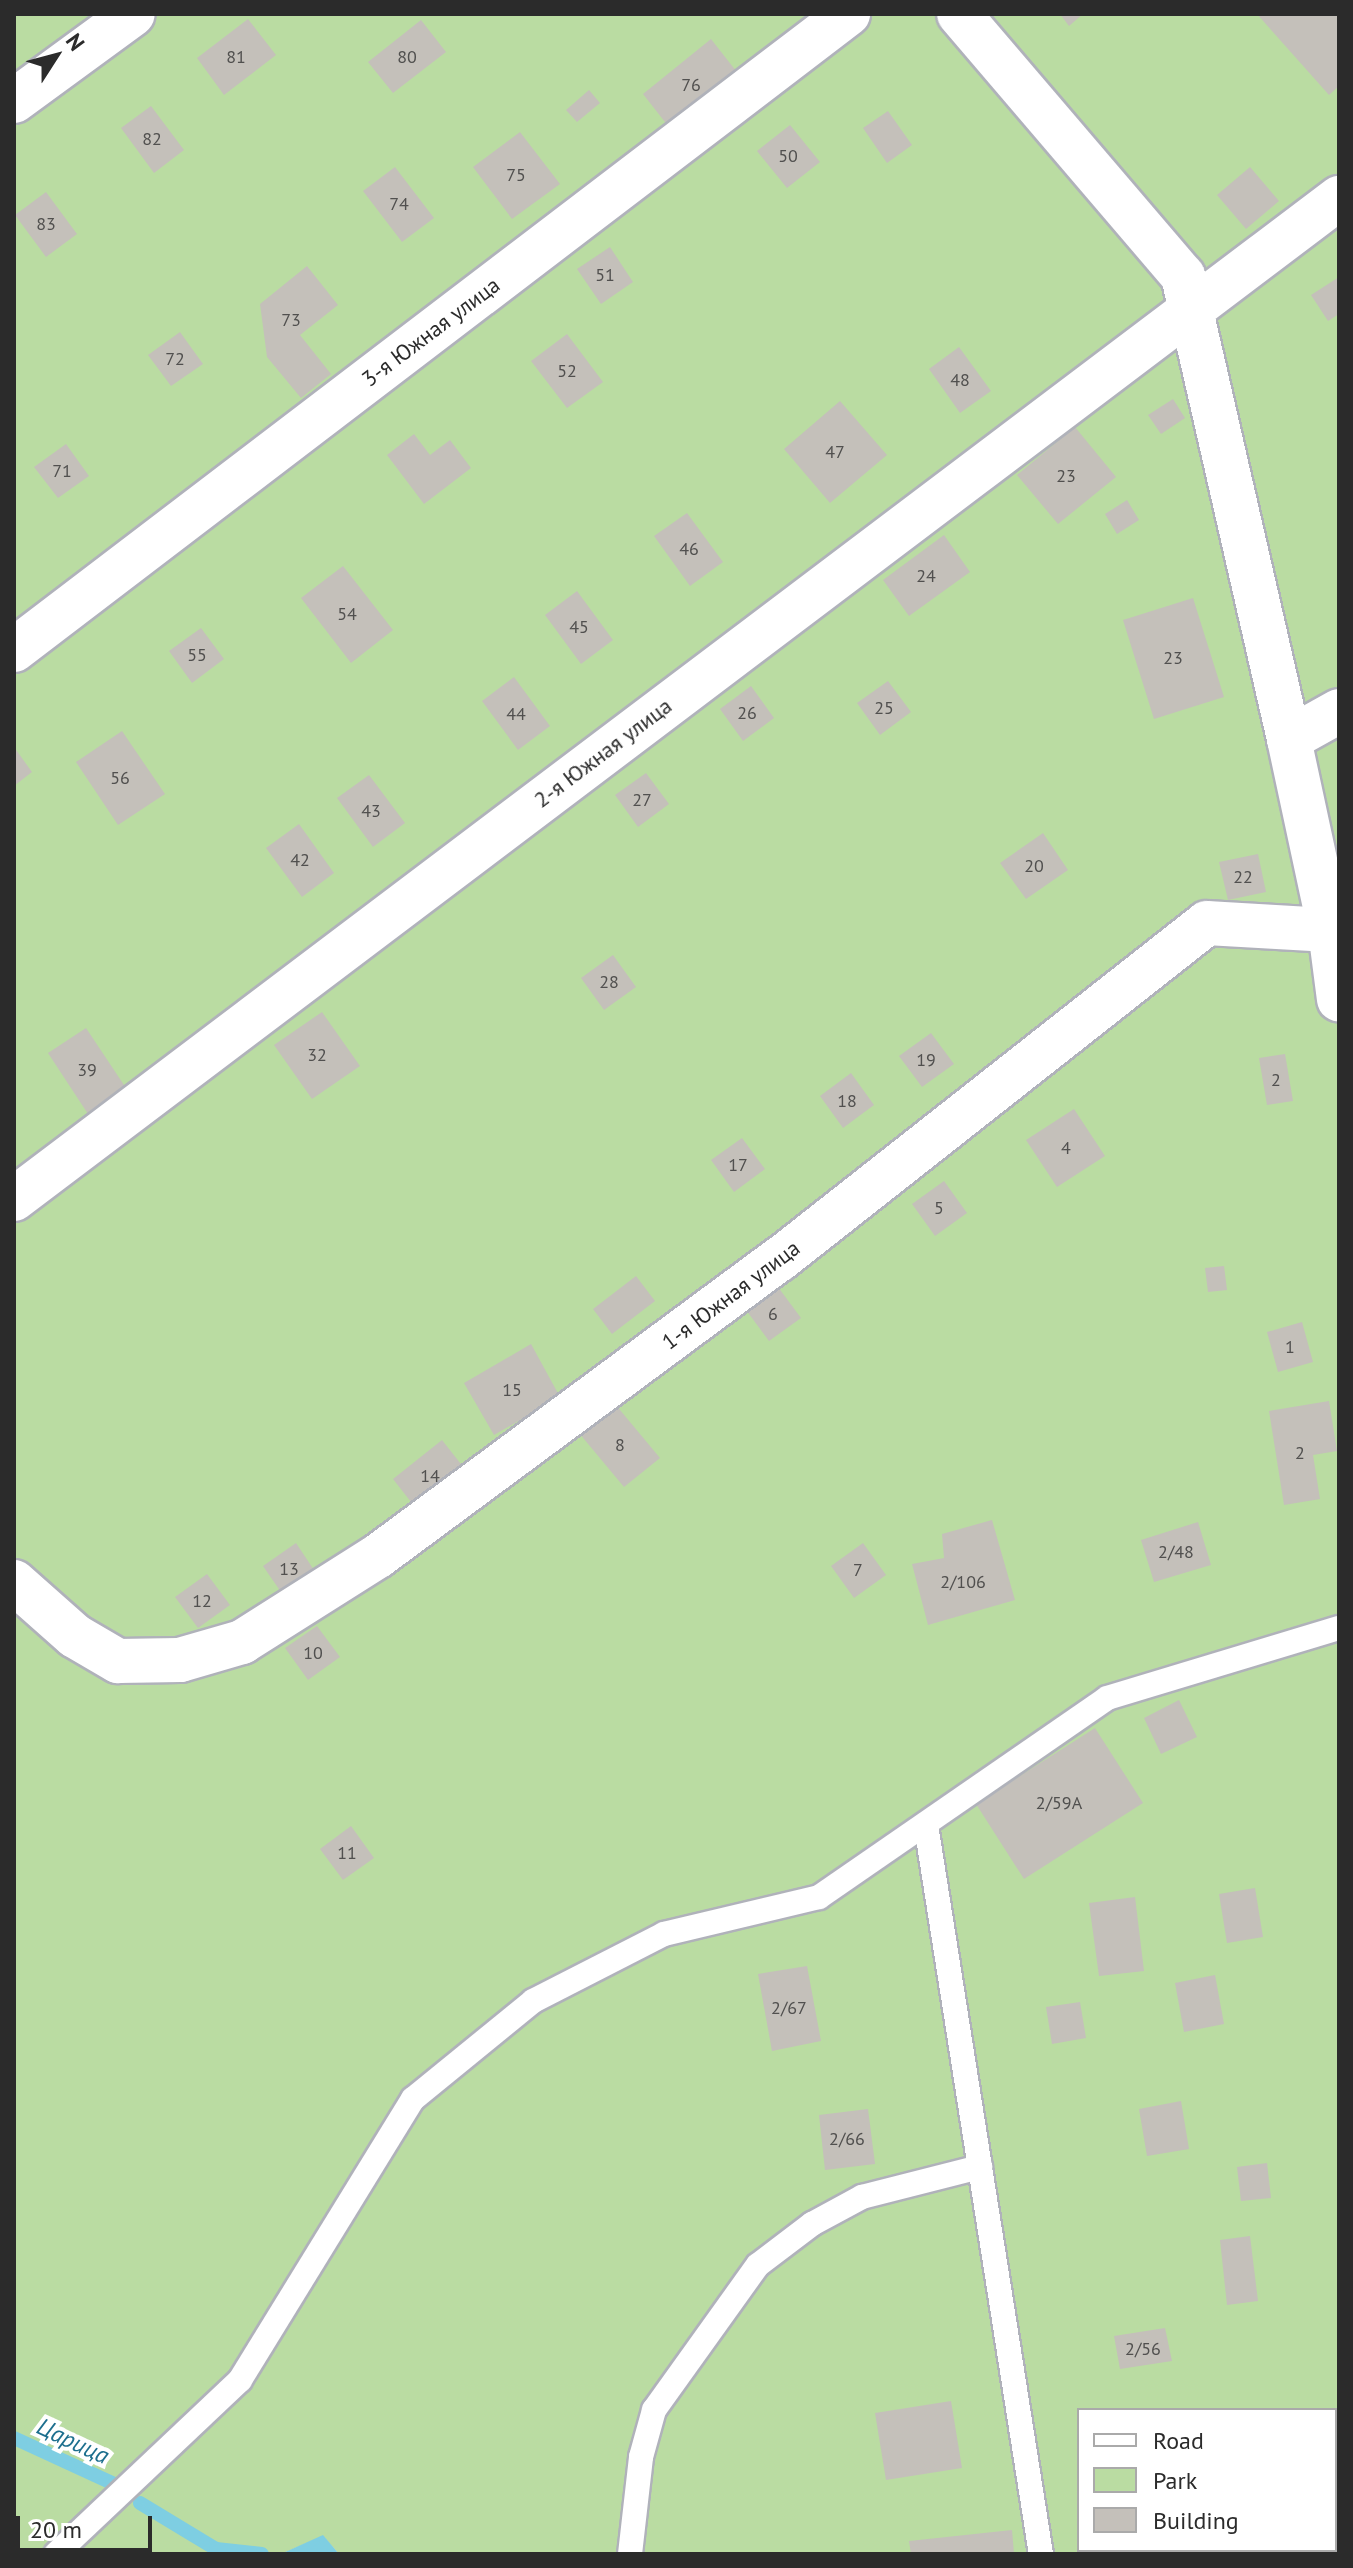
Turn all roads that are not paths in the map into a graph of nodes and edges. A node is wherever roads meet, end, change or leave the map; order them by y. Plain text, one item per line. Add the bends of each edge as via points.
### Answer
1 (133, 14) edge
2 (848, 14) edge
3 (959, 14) edge
4 (14, 101) edge
5 (1339, 198) edge
6 (1191, 307) junction
7 (14, 650) edge
8 (1339, 711) edge
9 (1289, 739) junction
10 (1330, 930) junction
11 (1339, 999) edge
12 (14, 1199) edge
13 (14, 1582) edge
14 (1339, 1628) edge
15 (926, 1825) junction
16 (980, 2167) junction
17 (56, 2554) edge
18 (630, 2554) edge
19 (1041, 2554) edge

1 - 4 street
2 - 7 street, 3-я Южная улица
3 - 6 street via 1183,276
5 - 6 street, 2-я Южная улица
6 - 9 street
6 - 12 street, 2-я Южная улица
8 - 9 street
9 - 10 street
10 - 11 street
10 - 13 street, 1-я Южная улица via 1207,923 780,1259 378,1556 242,1642 180,1660 118,1661 75,1636
14 - 15 lane via 1107,1698
15 - 16 lane
15 - 17 lane via 819,1897 664,1934 533,2001 413,2099 240,2380
16 - 18 lane via 862,2197 812,2224 758,2265 654,2410 641,2457
16 - 19 lane

